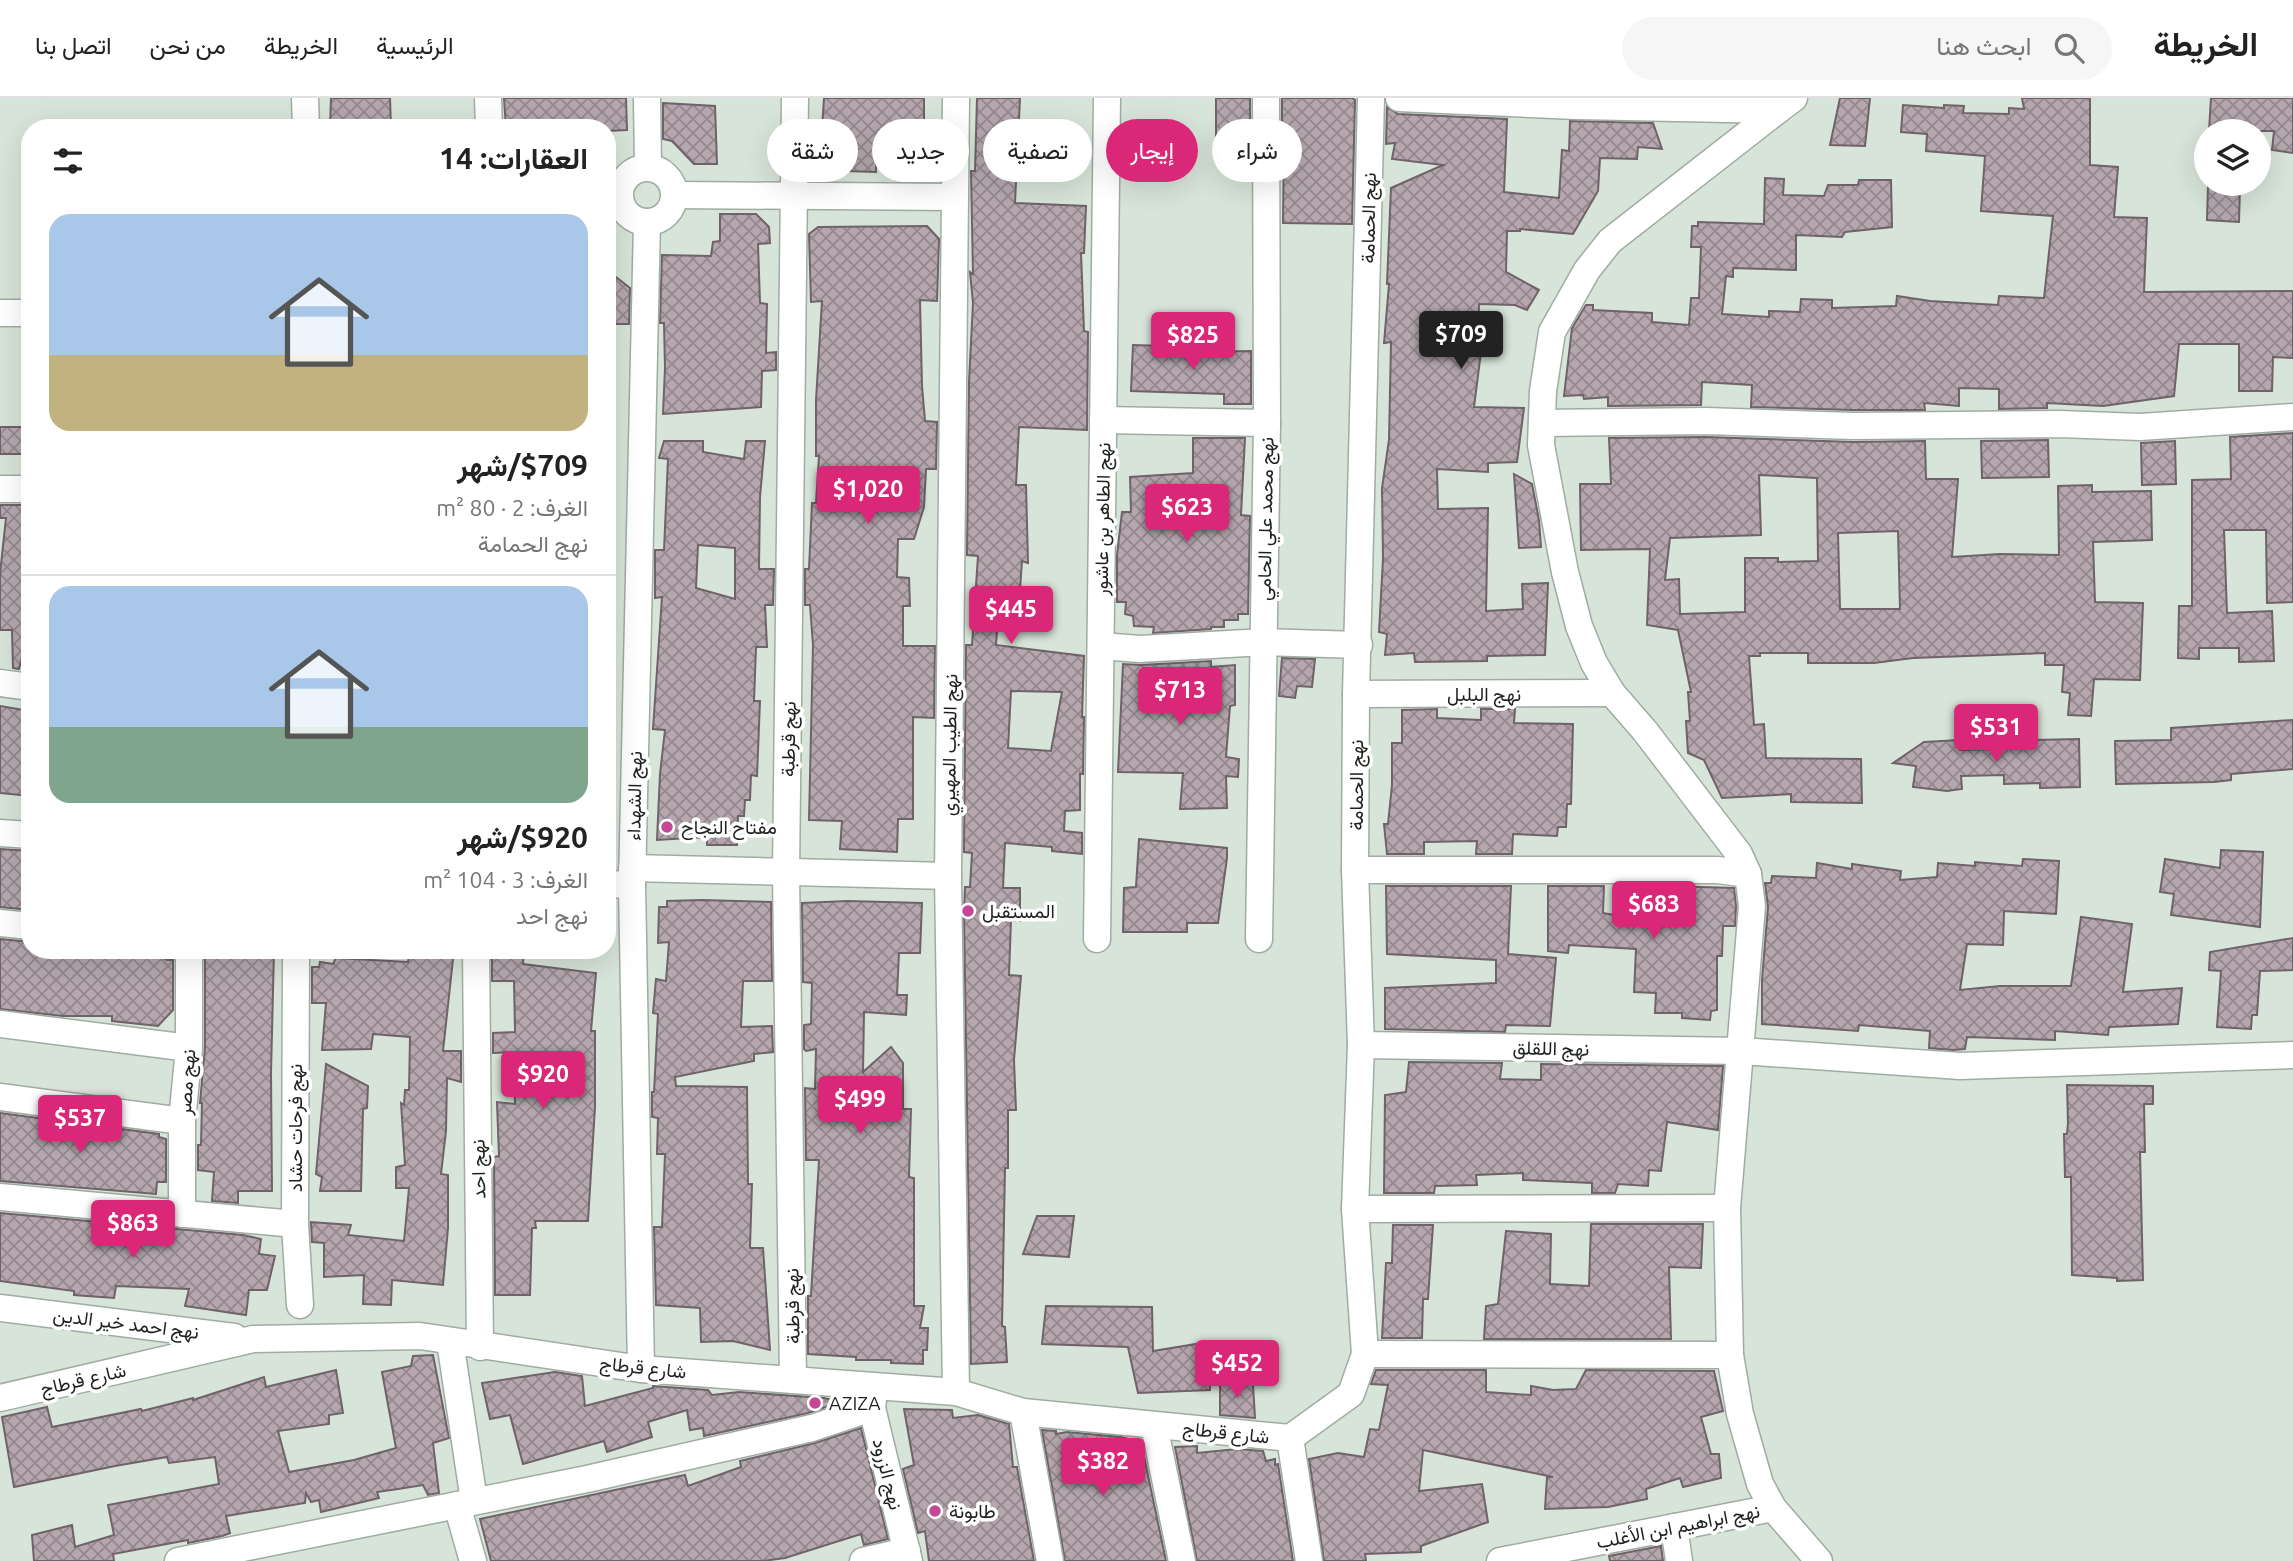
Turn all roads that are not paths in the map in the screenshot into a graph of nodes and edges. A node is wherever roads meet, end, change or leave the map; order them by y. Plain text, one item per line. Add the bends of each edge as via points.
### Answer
1 (305, 98) edge
2 (488, 98) edge
3 (647, 98) edge
4 (795, 98) edge
5 (956, 98) edge
6 (1107, 98) edge
7 (1266, 98) edge
8 (1371, 98) edge
9 (1399, 98) edge
10 (1786, 104) edge
11 (306, 119) edge
12 (489, 119) edge
13 (648, 167) junction
14 (616, 192) edge
15 (795, 194) junction
16 (675, 195) junction
17 (955, 197) junction
18 (616, 198) edge
19 (647, 222) junction
20 (0, 313) edge
21 (21, 313) edge
22 (2293, 417) edge
23 (1103, 420) junction
24 (1266, 423) junction
25 (1542, 423) junction
26 (0, 489) edge
27 (21, 489) edge
28 (1264, 642) junction
29 (1359, 645) junction
30 (1101, 646) junction
31 (0, 683) edge
32 (21, 686) edge
33 (1612, 692) junction
34 (1356, 694) junction
35 (0, 833) edge
36 (21, 834) edge
37 (1355, 870) junction
38 (786, 873) junction
39 (1748, 874) junction
40 (948, 876) junction
41 (624, 879) edge
42 (0, 923) edge
43 (21, 925) edge
44 (1097, 939) dead end
45 (1259, 939) dead end
46 (189, 959) edge
47 (296, 959) edge
48 (476, 959) edge
49 (0, 1024) edge
50 (1361, 1045) junction
51 (189, 1048) junction
52 (1741, 1051) junction
53 (2293, 1055) edge
54 (0, 1097) edge
55 (183, 1121) junction
56 (0, 1197) edge
57 (1727, 1208) junction
58 (1355, 1209) junction
59 (182, 1214) junction
60 (295, 1224) junction
61 (300, 1305) dead end
62 (0, 1308) edge
63 (253, 1339) junction
64 (450, 1341) junction
65 (480, 1347) junction
66 (1365, 1354) junction
67 (1730, 1355) junction
68 (641, 1369) junction
69 (793, 1380) junction
70 (956, 1392) junction
71 (0, 1398) edge
72 (873, 1398) junction
73 (1023, 1412) junction
74 (1154, 1425) junction
75 (1290, 1438) junction
76 (466, 1503) junction
77 (1773, 1508) junction
78 (1674, 1527) junction
79 (908, 1556) edge
80 (1545, 1556) edge
81 (178, 1561) edge
82 (473, 1561) edge
83 (863, 1561) edge
84 (1050, 1561) edge
85 (1182, 1561) edge
86 (1309, 1561) edge
87 (1500, 1561) edge
88 (1679, 1561) edge
89 (1819, 1561) edge

1 - 11 street
2 - 12 street
3 - 13 street
4 - 15 street, نهج قرطبة
5 - 17 street, نهج الطيب المهيري
6 - 23 street, نهج الطاهر بن عاشور
7 - 24 street, نهج محمد علي الحامي
8 - 29 street, نهج الحمامة
9 - 10 street via 1576,106
10 - 25 street via 1610,242 1587,270 1552,332
13 - 14 street via 628,175
13 - 16 street via 667,176
15 - 16 street
15 - 17 street
15 - 38 street, نهج قرطبة
16 - 19 street via 667,214
17 - 40 street, نهج الطيب المهيري
18 - 19 street via 628,214
19 - 41 street, نهج الشهداء
20 - 21 street
22 - 25 street via 2140,427
23 - 24 street
23 - 30 street, نهج الطاهر بن عاشور
24 - 28 street, نهج محمد علي الحامي
25 - 33 street via 1541,445 1575,612 1594,663
26 - 27 street
28 - 29 street
28 - 30 street via 1140,649
28 - 45 street, نهج محمد علي الحامي
29 - 34 street, نهج الحمامة
30 - 44 street, نهج الطاهر بن عاشور
31 - 32 street
33 - 34 street, نهج البلبل
33 - 39 street via 1739,854
34 - 37 street, نهج الحمامة
35 - 36 street
37 - 39 street via 1718,870
37 - 50 street, نهج الحمامة
38 - 40 street
38 - 41 street
38 - 69 street, نهج قرطبة
39 - 52 street via 1752,906
40 - 70 street, نهج الطيب المهيري
41 - 68 street, نهج الشهداء
42 - 43 street
46 - 51 street, نهج مصر
47 - 60 street, نهج فرحات حشاد
48 - 65 street, نهج احد
49 - 51 street
50 - 52 street, نهج اللقلق
50 - 58 street, نهج الحمامة
51 - 55 street, نهج مصر
52 - 53 street, نهج اللقلق via 1959,1066
52 - 57 street
54 - 55 street
55 - 59 street, نهج مصر
56 - 59 street
57 - 58 street
57 - 67 street
58 - 66 street, نهج الحمامة
59 - 60 street
60 - 61 street, نهج فرحات حشاد
62 - 63 street, نهج احمد خير الدين
63 - 64 street, شارع قرطاج via 421,1336
63 - 71 street, شارع قرطاج
64 - 65 street, شارع قرطاج
64 - 76 street
65 - 68 street, شارع قرطاج
66 - 67 street
66 - 75 street, نهج الحمامة via 1351,1394
67 - 77 street via 1750,1452
68 - 69 street, شارع قرطاج
69 - 72 street, شارع قرطاج
70 - 72 street, شارع قرطاج
70 - 73 street, شارع قرطاج
72 - 76 street via 811,1428
72 - 79 street, نهج الزرود
73 - 74 street, شارع قرطاج
73 - 84 street
74 - 75 street, شارع قرطاج
74 - 85 street
75 - 86 street
76 - 81 street
76 - 82 street
77 - 78 street, نهج ابراهيم ابن الأغلب
77 - 89 street
78 - 80 street, نهج ابراهيم ابن الأغلب
78 - 88 street
79 - 83 street
80 - 87 street, نهج ابراهيم ابن الأغلب

